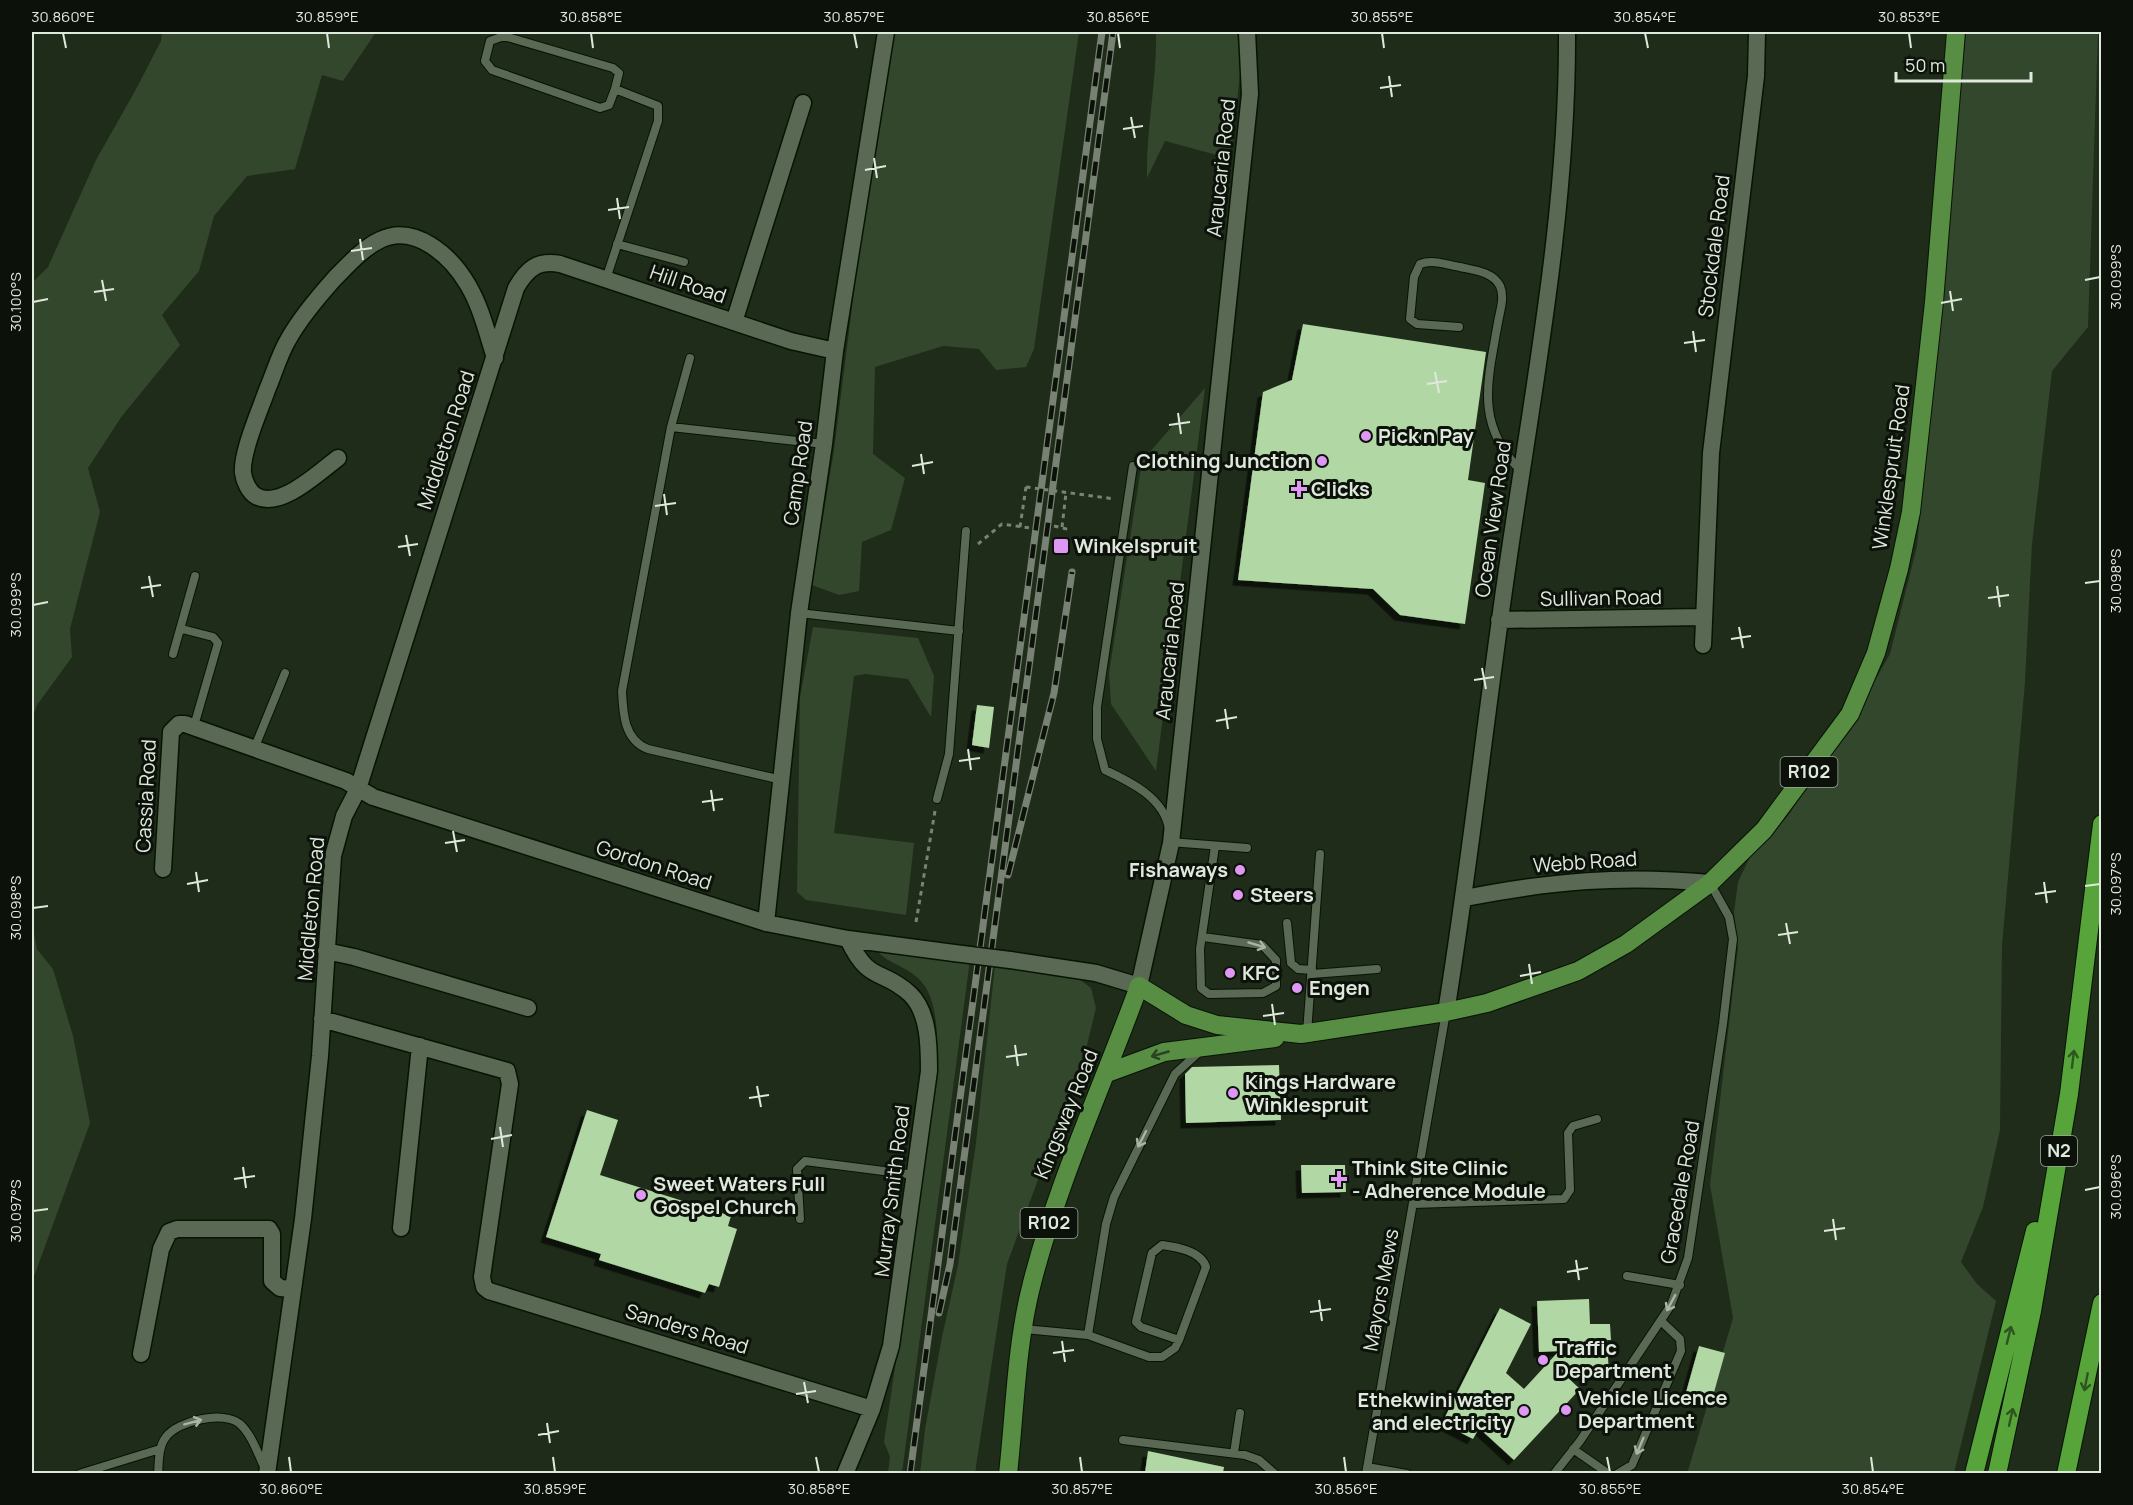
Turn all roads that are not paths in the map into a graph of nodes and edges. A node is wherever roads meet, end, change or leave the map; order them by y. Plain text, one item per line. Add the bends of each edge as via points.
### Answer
1 (886, 32) edge
2 (1247, 32) edge
3 (1567, 32) edge
4 (1756, 32) edge
5 (1956, 32) edge
6 (615, 89) junction
7 (803, 103) dead end
8 (618, 244) junction
9 (684, 262) dead end
10 (529, 270) joint
11 (606, 279) junction
12 (734, 322) junction
13 (1458, 327) dead end
14 (835, 351) junction
15 (495, 358) junction
16 (690, 358) dead end
17 (671, 427) junction
18 (824, 444) junction
19 (338, 458) dead end
20 (1133, 466) dead end
21 (1521, 472) junction
22 (966, 531) dead end
23 (195, 576) dead end
24 (799, 613) junction
25 (1703, 617) junction
26 (1499, 620) junction
27 (182, 629) junction
28 (959, 631) junction
29 (1703, 645) dead end
30 (173, 654) dead end
31 (285, 673) dead end
32 (194, 726) junction
33 (174, 727) joint
34 (254, 749) junction
35 (782, 780) junction
36 (358, 789) junction
37 (937, 799) road end
38 (2102, 824) edge
39 (1171, 843) junction
40 (1215, 846) junction
41 (1247, 848) dead end
42 (1320, 854) dead end
43 (163, 869) dead end
44 (1710, 883) junction
45 (1465, 897) junction
46 (766, 923) junction
47 (1287, 923) dead end
48 (1203, 937) junction
49 (848, 939) junction
50 (326, 951) junction
51 (1377, 969) dead end
52 (1312, 972) junction
53 (1139, 986) junction
54 (528, 1008) dead end
55 (1446, 1012) junction
56 (322, 1019) junction
57 (1304, 1034) junction
58 (1218, 1045) junction
59 (420, 1046) junction
60 (1107, 1073) junction
61 (2069, 1094) junction
62 (1598, 1119) dead end
63 (915, 1175) junction
64 (1413, 1204) junction
65 (800, 1219) dead end
66 (401, 1228) dead end
67 (1627, 1276) dead end
68 (1680, 1285) junction
69 (293, 1289) junction
70 (2102, 1304) edge
71 (1661, 1321) junction
72 (1024, 1329) junction
73 (1088, 1335) junction
74 (1179, 1340) junction
75 (141, 1354) dead end
76 (872, 1409) junction
77 (1240, 1413) dead end
78 (1123, 1440) dead end
79 (160, 1449) junction
80 (1574, 1449) junction
81 (1234, 1453) junction
82 (1366, 1470) edge
83 (79, 1473) edge
84 (158, 1473) edge
85 (267, 1473) edge
86 (845, 1473) edge
87 (1008, 1473) edge
88 (1275, 1473) edge
89 (1407, 1473) edge
90 (1554, 1473) edge
91 (1609, 1473) edge
92 (1617, 1473) edge
93 (1974, 1473) edge
94 (1997, 1473) edge
95 (2066, 1473) edge

1 - 14 street, Camp Road
2 - 39 street, Araucaria Road via 1250,94
3 - 21 street, Ocean View Road via 1567,101 1552,263
4 - 25 street, Stockdale Road via 1756,76 1710,453
5 - 44 main road, Winklespruit Road / R102 via 1934,302 1911,512 1887,617 1850,714 1764,830
6 - 6 lane via 609,105 602,108 492,70 485,61 490,41 504,36 613,68 619,73
6 - 8 lane via 656,104 660,112
7 - 12 street
8 - 9 lane
8 - 11 lane
10 - 11 street, Hill Road via 551,262
10 - 15 street, Middleton Road via 516,288
11 - 12 street, Hill Road
12 - 14 street, Hill Road
13 - 21 lane via 1417,324 1410,319 1414,277 1420,264 1430,261 1476,270 1488,274 1500,286 1502,302 1486,392 1488,413 1501,449
14 - 18 street, Camp Road
15 - 19 street via 472,293 452,263 437,249 407,235 378,241 350,262 320,294 288,340 261,406 243,473 256,496 270,501 284,497
15 - 36 street, Middleton Road
16 - 17 lane
17 - 18 lane
17 - 35 lane via 622,691 625,722 639,746
18 - 24 street, Camp Road
20 - 39 lane via 1097,707 1097,739 1105,770 1131,782 1153,799 1168,823
21 - 26 street, Ocean View Road
22 - 28 lane
23 - 27 lane
24 - 28 lane
24 - 35 street, Camp Road
25 - 26 street, Sullivan Road
25 - 29 street, Stockdale Road
26 - 45 street, Ocean View Road
27 - 30 lane
27 - 32 lane via 213,637 218,643
28 - 37 lane via 949,754
31 - 34 lane
32 - 33 street, Gordon Road
32 - 34 street, Gordon Road
33 - 43 street, Cassia Road via 169,742
34 - 36 street, Gordon Road
35 - 46 street, Camp Road
36 - 46 street, Gordon Road
36 - 50 street, Middleton Road via 344,816 333,856
61 -> 38 highway, N2
39 - 40 lane
39 - 53 street, Araucaria Road
40 - 41 lane
40 - 48 lane
42 - 52 lane
44 - 45 street, Webb Road via 1660,878 1588,879
44 - 55 main road, Winklespruit Road / R102 via 1626,944 1578,971 1487,1003
44 - 68 lane, Gracedale Road via 1729,916 1732,939 1724,1024 1694,1230
45 - 55 street, Ocean View Road
46 - 49 street, Gordon Road
47 - 52 lane via 1291,963
48 -> 48 lane via 1262,945 1276,960 1276,986 1263,993 1206,993 1201,988 1199,971
49 - 53 street, Gordon Road, bridge via 1096,973
49 - 63 street, Murray Smith Road via 861,964 912,995 920,1009 929,1046
50 - 54 street
50 - 56 street, Middleton Road
51 - 52 lane
52 - 57 lane
53 - 57 main road, Winklespruit Road / R102 via 1186,1015 1217,1025
53 - 60 main road, Kingsway Road / R102
55 - 57 main road, Winklespruit Road / R102
55 - 64 lane, Mayors Mews
56 - 59 street
56 - 69 street, Middleton Road
57 - 58 main road
58 -> 60 main road via 1164,1052
58 -> 73 lane via 1191,1057 1175,1074 1117,1190 1106,1224
59 - 66 street
59 - 76 street, Sanders Road via 504,1069 509,1075 482,1277 484,1287
60 - 72 main road, Kingsway Road / R102 via 1051,1216 1031,1285
93 -> 61 highway
94 -> 61 highway, N2 via 2032,1311
62 - 64 lane via 1574,1126 1568,1133 1570,1190 1564,1199
63 - 65 lane via 805,1161 797,1169
63 - 76 street, Murray Smith Road via 891,1346
64 - 82 lane, Mayors Mews
67 - 68 lane
68 -> 71 lane, Gracedale Road
69 - 75 street via 280,1288 272,1281 269,1229 177,1229 169,1233 161,1249
69 - 85 street, Middleton Road
70 -> 95 highway
71 - 80 lane, Gracedale Road
71 -> 92 lane via 1680,1339 1681,1351 1632,1465
72 - 73 lane
72 - 87 main road, Kingsway Road / R102
73 - 74 lane via 1156,1358 1169,1354
74 - 74 lane via 1206,1267 1197,1255 1162,1245 1152,1253 1136,1322
76 - 86 street, Murray Smith Road
77 - 81 lane
78 - 81 lane
79 - 83 lane
79 - 84 lane
79 -> 85 lane via 178,1426 198,1419 222,1418 237,1422 247,1432
80 - 90 lane, Gracedale Road
80 - 91 lane
81 - 88 lane via 1259,1460
82 - 89 lane

